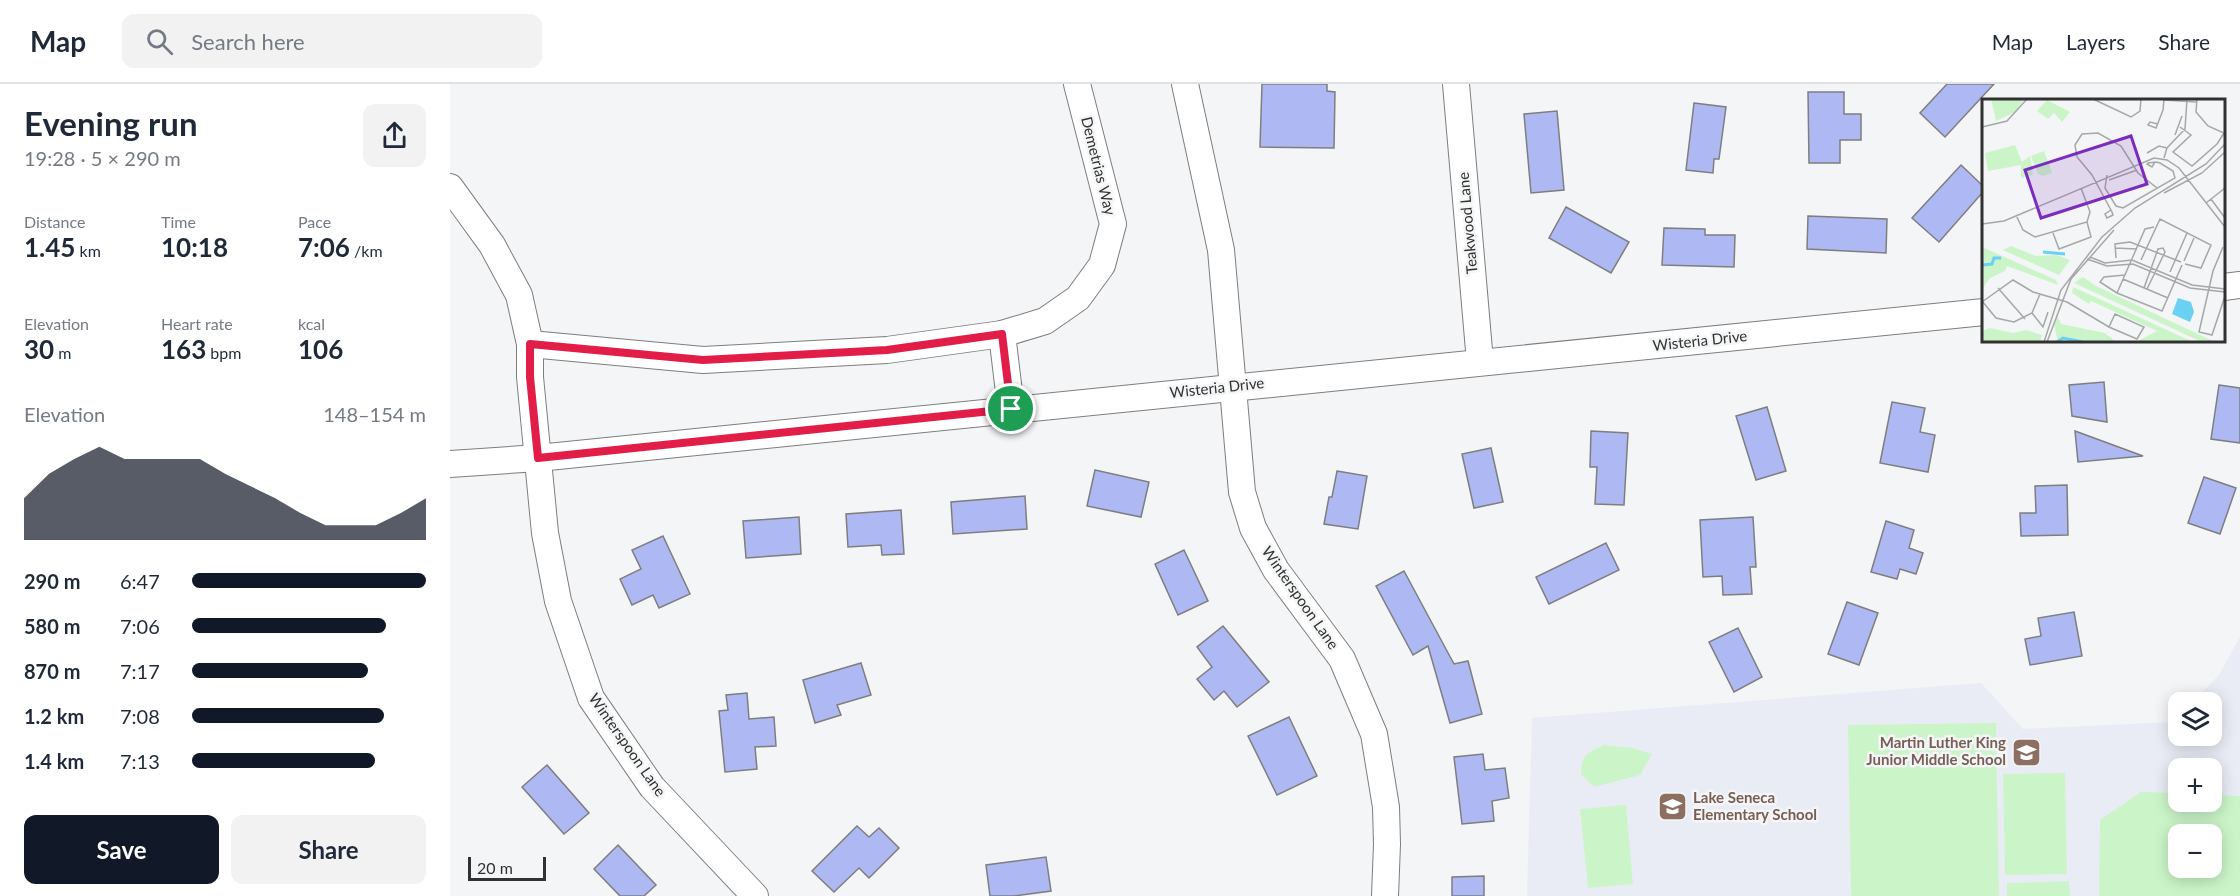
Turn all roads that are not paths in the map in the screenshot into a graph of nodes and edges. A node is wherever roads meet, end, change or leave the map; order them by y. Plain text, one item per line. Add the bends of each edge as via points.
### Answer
1 (1077, 84) edge
2 (1185, 84) edge
3 (1456, 84) edge
4 (450, 187) edge
5 (2240, 285) edge
6 (2225, 287) edge
7 (1982, 312) edge
8 (1002, 334) junction
9 (530, 344) junction
10 (1480, 362) junction
11 (1234, 386) junction
12 (1011, 409) junction
13 (538, 458) junction
14 (450, 464) edge
15 (754, 896) edge
16 (1385, 896) edge

1 - 8 street, Demetrias Way via 1113,224 1102,265 1078,298 1045,321
2 - 11 street, Winterspoon Lane via 1221,250
3 - 10 street, Teakwood Lane
4 - 9 street, Winterspoon Lane via 492,245 519,295
5 - 6 street
7 - 10 street, Wisteria Drive
8 - 9 street, Demetrias Way via 887,350 703,360
8 - 12 street
9 - 13 street, Winterspoon Lane
10 - 11 street, Wisteria Drive
11 - 12 street, Wisteria Drive
11 - 16 street, Winterspoon Lane via 1242,492 1253,528 1276,570 1342,659 1374,734 1386,807
12 - 13 street, Wisteria Drive
13 - 14 street, Wisteria Drive
13 - 15 street, Winterspoon Lane via 545,533 558,601 591,698 652,787

